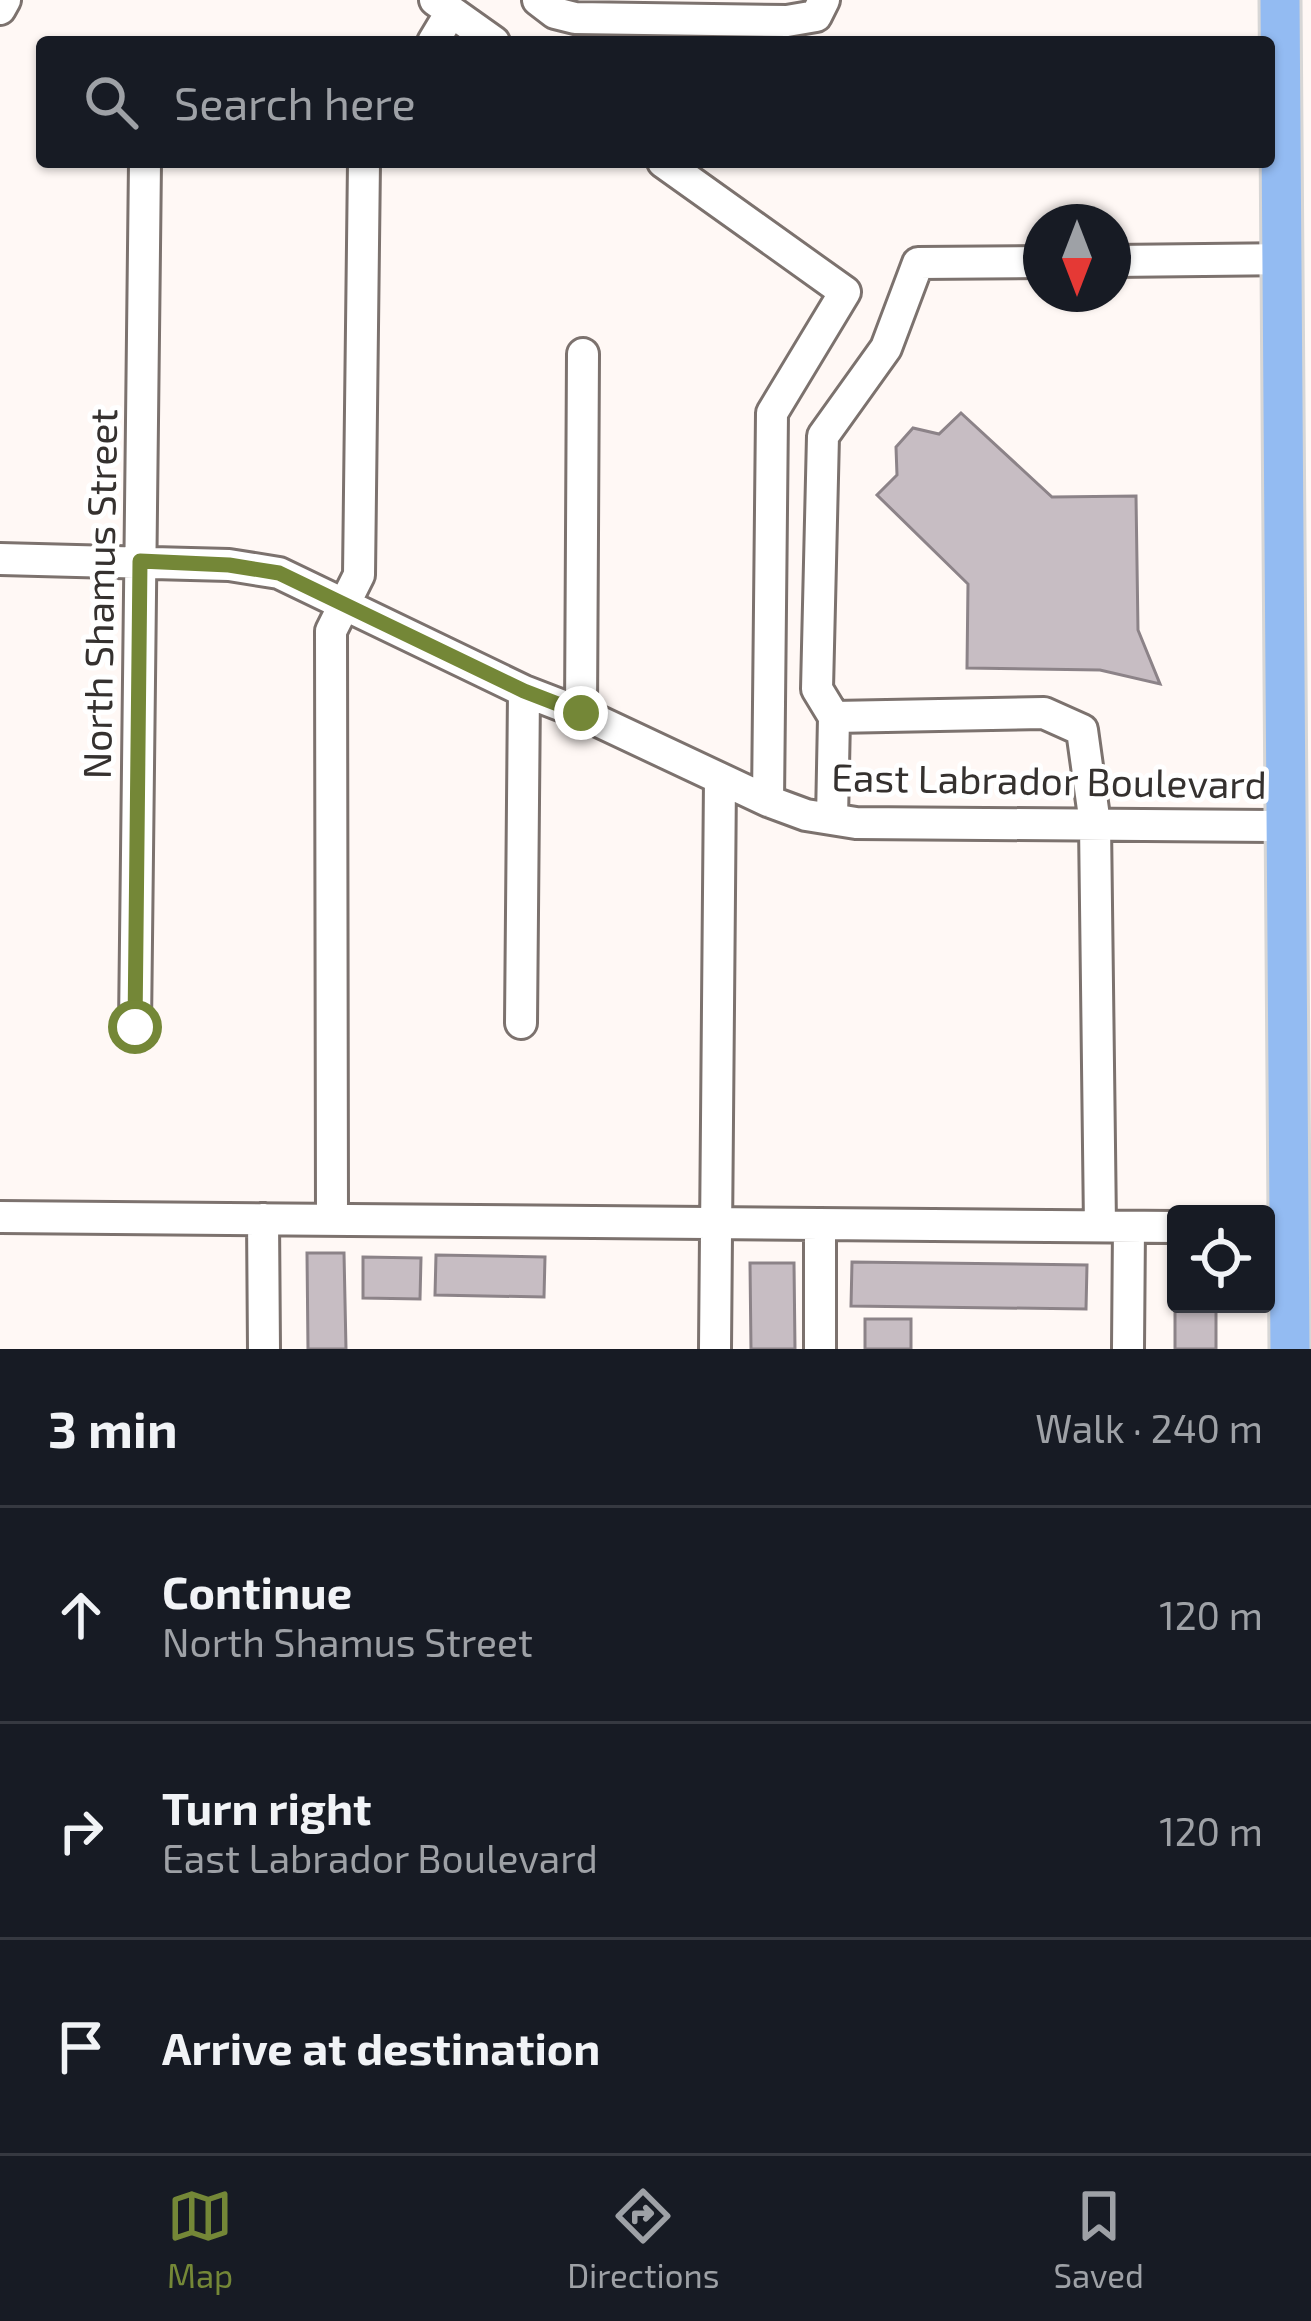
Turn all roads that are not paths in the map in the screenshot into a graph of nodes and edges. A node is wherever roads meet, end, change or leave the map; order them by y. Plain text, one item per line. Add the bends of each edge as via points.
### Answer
1 (5, 0) edge
2 (538, 0) edge
3 (824, 0) edge
4 (1280, 0) edge
5 (443, 6) edge
6 (0, 9) edge
7 (435, 36) edge
8 (486, 36) edge
9 (145, 168) edge
10 (364, 168) edge
11 (671, 168) edge
12 (1283, 259) junction
13 (1131, 261) edge
14 (1023, 262) edge
15 (584, 354) dead end
16 (1298, 463) edge
17 (0, 559) edge
18 (140, 561) junction
19 (345, 605) junction
20 (1302, 688) edge
21 (524, 691) junction
22 (581, 713) junction
23 (834, 717) junction
24 (720, 779) junction
25 (768, 801) junction
26 (832, 819) junction
27 (1095, 824) junction
28 (1286, 826) junction
29 (1299, 988) edge
30 (521, 1023) dead end
31 (135, 1027) dead end
32 (0, 1217) edge
33 (263, 1219) junction
34 (332, 1220) junction
35 (715, 1223) junction
36 (820, 1224) junction
37 (1115, 1226) junction
38 (1167, 1227) edge
39 (1278, 1228) edge
40 (264, 1349) edge
41 (715, 1349) edge
42 (820, 1349) edge
43 (1127, 1349) edge
44 (1290, 1349) edge

1 - 6 street
2 - 3 street via 575,18 788,21 816,16
4 - 12 main road
5 - 7 street
5 - 8 street
9 - 18 street, North Shamus Street
10 - 19 street via 359,575
11 - 25 street via 845,292 772,413
12 - 13 street
12 - 16 main road
14 - 23 street via 918,263 886,348 823,436 817,689
15 - 22 street
16 - 20 main road
17 - 18 street, East Labrador Boulevard
18 - 19 street, East Labrador Boulevard via 279,573
18 - 31 street, North Shamus Street
19 - 21 street, East Labrador Boulevard
19 - 34 street via 331,631
20 - 28 main road
21 - 22 street, East Labrador Boulevard
21 - 30 street
22 - 24 street, East Labrador Boulevard
23 - 26 street
23 - 27 street via 1044,713 1082,730
24 - 25 street, East Labrador Boulevard
24 - 35 street
25 - 26 street, East Labrador Boulevard
26 - 27 street, East Labrador Boulevard
27 - 28 street, East Labrador Boulevard
27 - 37 street
28 - 29 main road
29 - 39 main road
32 - 33 street
33 - 34 street
33 - 40 street
34 - 35 street
35 - 36 street
35 - 41 street
36 - 37 street
36 - 42 street
37 - 38 street
37 - 43 street
39 - 44 main road

